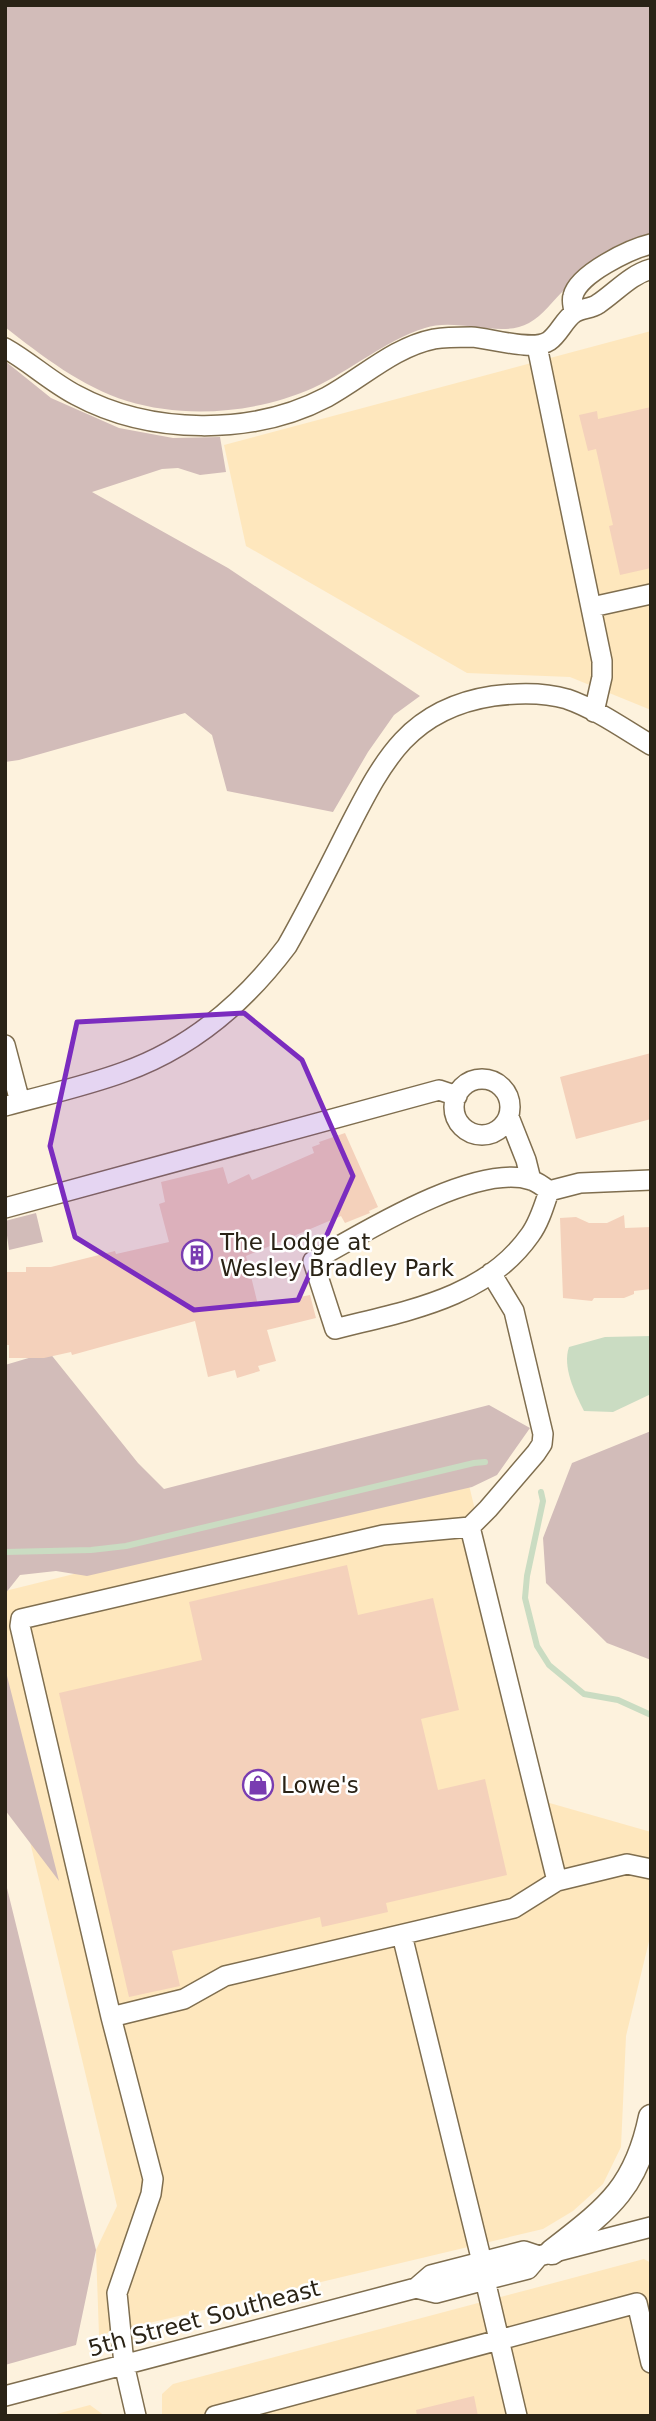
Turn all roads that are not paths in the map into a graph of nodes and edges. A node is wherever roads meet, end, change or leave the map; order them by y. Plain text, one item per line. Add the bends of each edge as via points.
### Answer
1 (651, 244) edge
2 (651, 269) edge
3 (574, 313) junction
4 (537, 346) junction
5 (5, 348) edge
6 (651, 594) edge
7 (592, 607) junction
8 (594, 712) junction
9 (651, 745) edge
10 (5, 1045) edge
11 (457, 1096) junction
12 (13, 1104) edge
13 (509, 1117) junction
14 (531, 1180) junction
15 (651, 1180) edge
16 (549, 1191) junction
17 (5, 1208) edge
18 (492, 1273) junction
19 (470, 1527) junction
20 (651, 1869) edge
21 (557, 1881) junction
22 (402, 1935) junction
23 (111, 2017) junction
24 (651, 2117) edge
25 (651, 2227) edge
26 (546, 2254) junction
27 (484, 2271) junction
28 (500, 2339) junction
29 (651, 2363) edge
30 (124, 2364) junction
31 (5, 2396) edge
32 (136, 2416) edge
33 (215, 2416) edge
34 (517, 2416) edge

1 - 3 street via 621,254 590,275 574,293
2 - 3 street via 634,276 598,304
3 - 4 street via 549,341
4 - 5 street via 472,337 433,339 397,353 303,408 252,421 197,425 152,420 96,405
4 - 7 street
6 - 7 street
7 - 8 street via 602,661
8 - 9 street
8 - 12 street via 568,700 529,693 477,699 416,727 378,771 287,946 233,1007 185,1042 134,1068
10 - 12 street
11 - 13 street via 469,1082 496,1082 508,1095
11 - 13 street via 458,1122 472,1133 489,1135
11 - 17 street via 439,1090
13 - 14 street
14 - 16 street
14 - 18 street via 513,1177 458,1187 313,1261 335,1329 449,1297
15 - 16 street via 580,1183
16 - 18 street via 532,1234
18 - 19 street via 514,1311 543,1434 536,1453
19 - 21 street
19 - 23 street via 383,1535 22,1619
20 - 21 street via 627,1864
21 - 22 street via 514,1908
22 - 23 street via 225,1976 184,1999
22 - 27 street
23 - 30 street via 153,2179 117,2293
24 - 26 main road via 640,2160 626,2183 598,2217
25 - 26 street, 5th Street Southeast
26 - 27 street, 5th Street Southeast via 524,2251
27 - 28 street
27 - 30 street, 5th Street Southeast via 431,2275 416,2288
28 - 29 street via 637,2303
28 - 33 street
28 - 34 street
30 - 31 street, 5th Street Southeast
30 - 32 street

